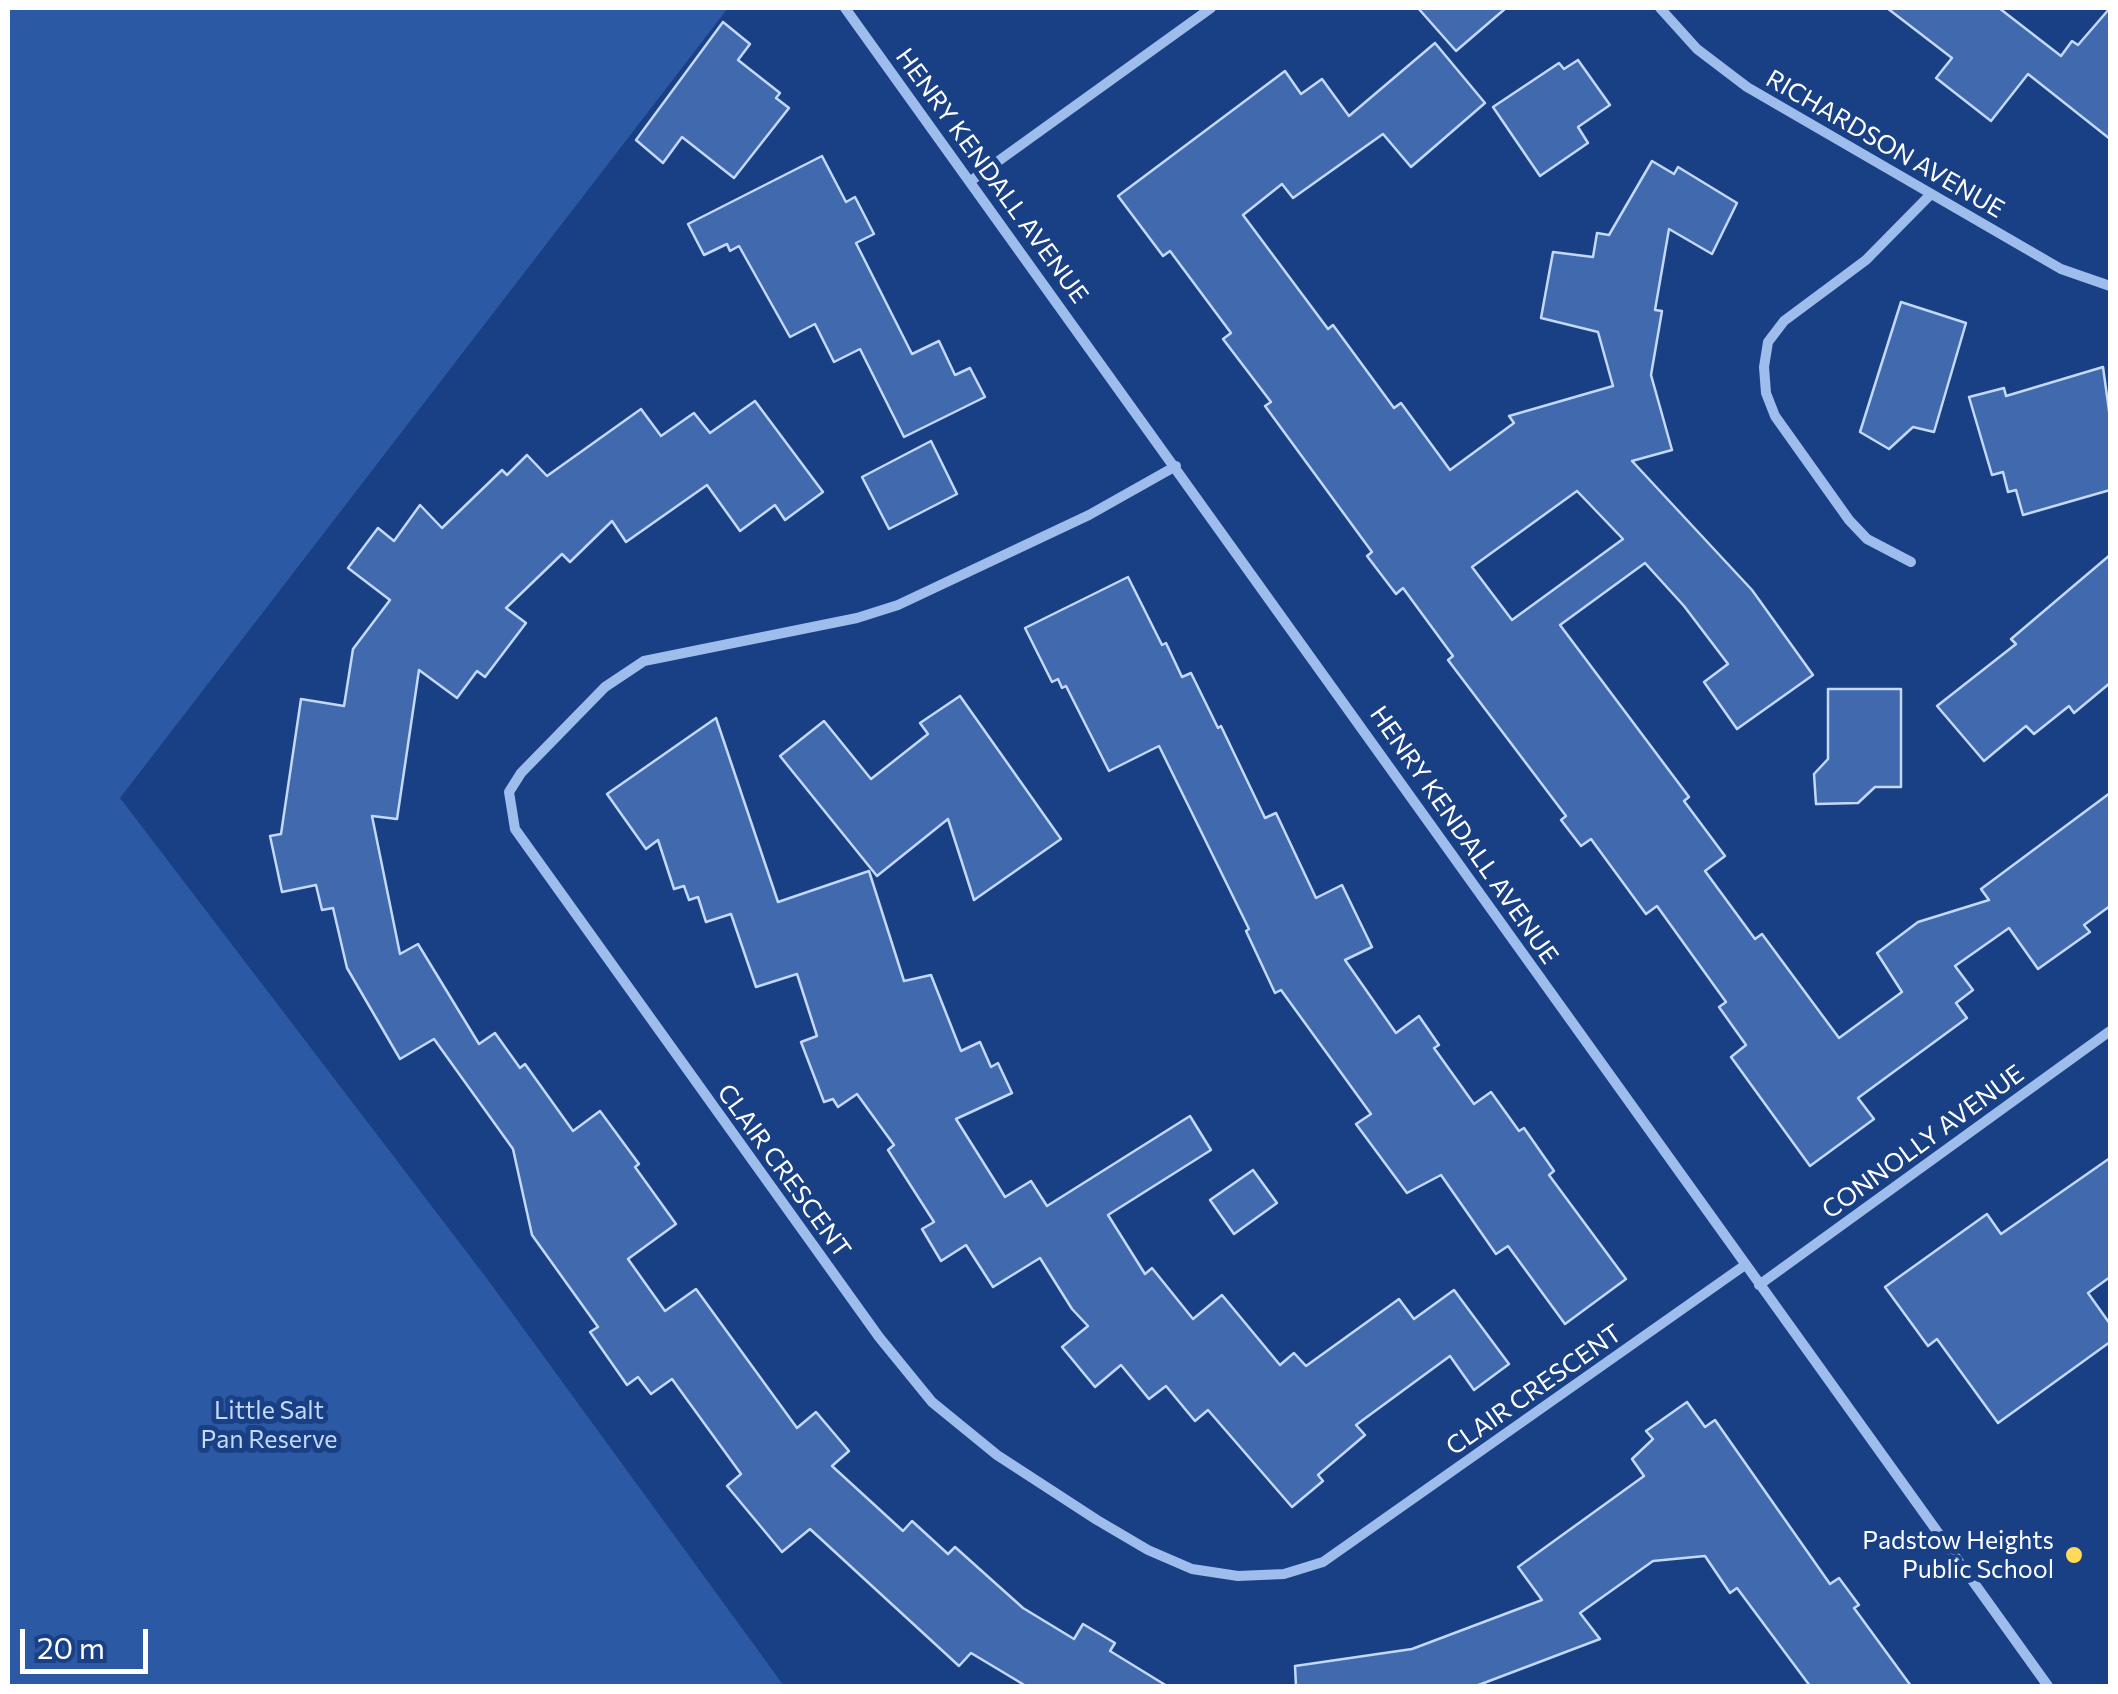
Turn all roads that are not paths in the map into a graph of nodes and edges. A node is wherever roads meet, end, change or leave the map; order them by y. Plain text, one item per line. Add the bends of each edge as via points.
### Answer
1 (845, 8) edge
2 (1211, 8) edge
3 (1660, 8) edge
4 (972, 180) junction
5 (1931, 194) junction
6 (2110, 286) edge
7 (1176, 466) junction
8 (1911, 562) dead end
9 (2110, 1031) edge
10 (1745, 1265) junction
11 (1759, 1285) junction
12 (2048, 1686) edge

1 - 4 street, HENRY KENDALL AVENUE
2 - 4 street
3 - 5 street, RICHARDSON AVENUE via 1716,67
4 - 7 street, HENRY KENDALL AVENUE
5 - 6 street, RICHARDSON AVENUE via 2061,269
5 - 8 street via 1866,260 1784,321 1768,342 1764,367 1775,416 1849,520 1867,539
7 - 10 street, HENRY KENDALL AVENUE
7 - 10 street, CLAIR CRESCENT via 1090,515 898,606 644,660 605,688 521,773 510,792 515,829 932,1402 1097,1520 1192,1569 1284,1574 1324,1562
9 - 11 street, CONNOLLY AVENUE
10 - 11 street, HENRY KENDALL AVENUE
11 - 12 street, HENRY KENDALL AVENUE

